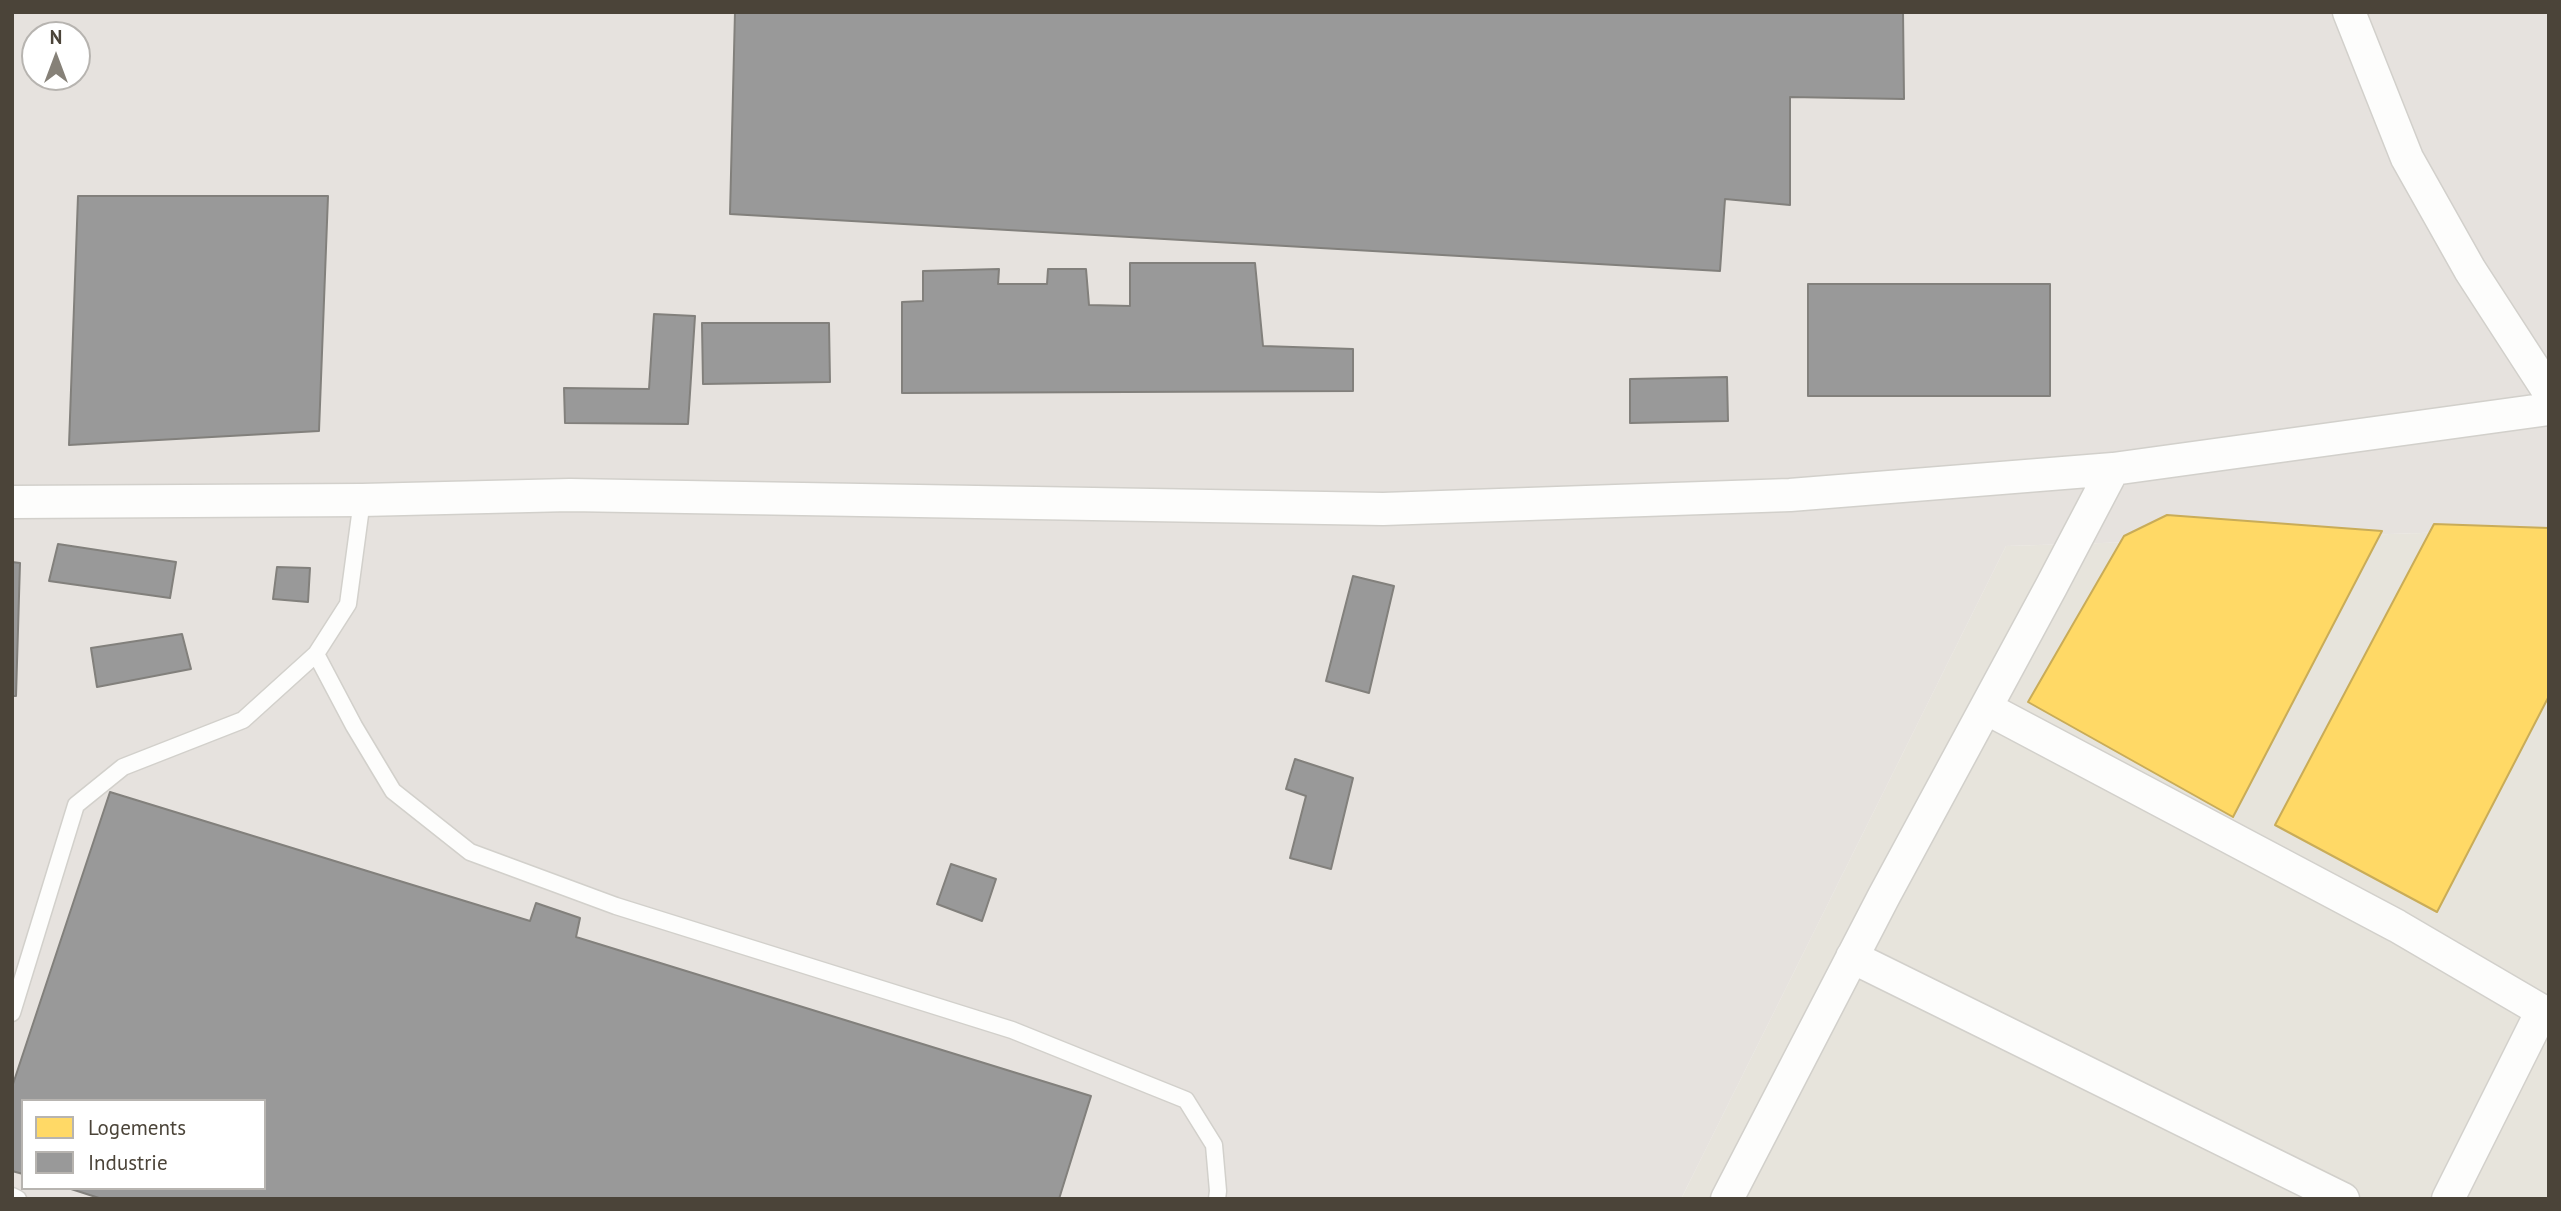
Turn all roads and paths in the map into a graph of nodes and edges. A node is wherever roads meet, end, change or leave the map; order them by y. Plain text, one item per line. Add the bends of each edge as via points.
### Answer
1 (2349, 12) edge
2 (2549, 392) edge
3 (2549, 410) edge
4 (2113, 469) junction
5 (362, 500) junction
6 (12, 502) edge
7 (316, 654) junction
8 (1986, 708) junction
9 (1852, 957) junction
10 (12, 1013) edge
11 (2545, 1013) edge
12 (12, 1196) edge
13 (1734, 1197) edge
14 (18, 1199) edge
15 (1217, 1199) edge
16 (2343, 1199) edge
17 (2448, 1199) edge

1 - 2 street via 2407,158 2470,270
3 - 4 street
4 - 5 street via 1790,495 1383,509 570,495
4 - 8 street
5 - 6 street
5 - 7 lane via 348,604
7 - 10 lane via 243,720 123,767 76,805
7 - 15 lane via 393,791 470,852 616,906 1012,1030 1186,1100 1214,1145
8 - 9 street
8 - 11 street via 2398,926
9 - 13 street
9 - 16 street
11 - 17 street
12 - 14 lane

